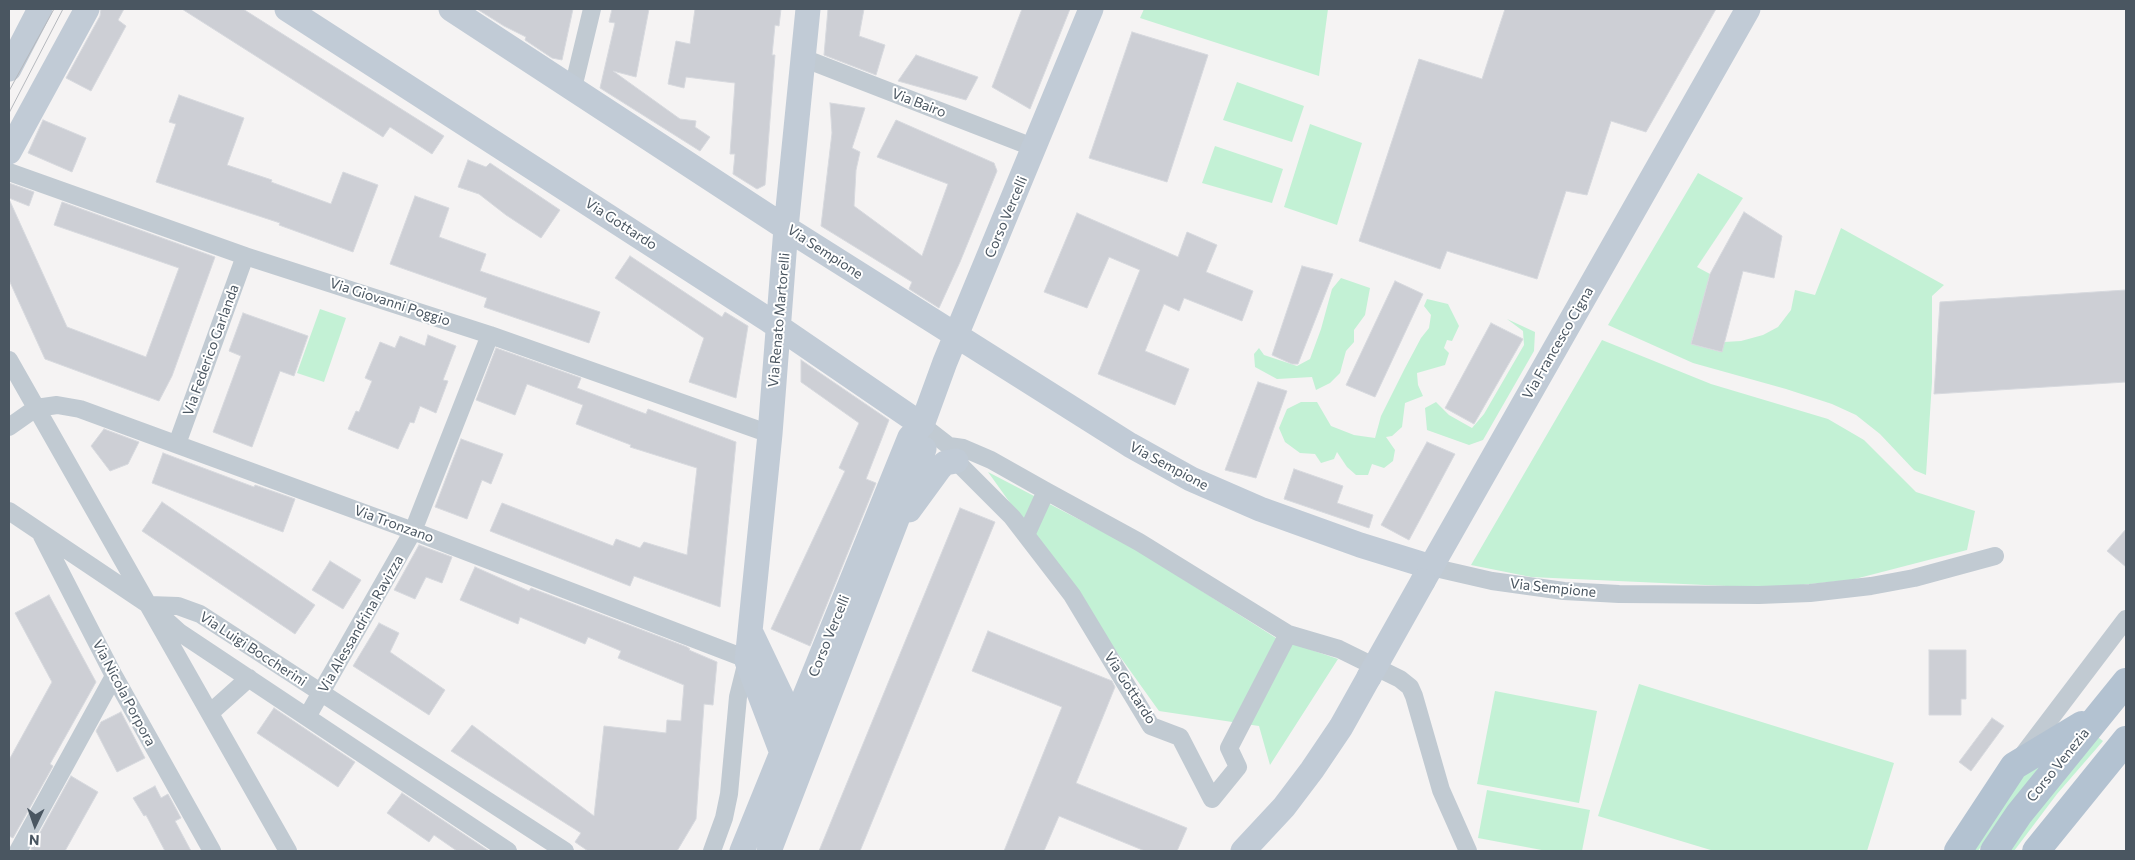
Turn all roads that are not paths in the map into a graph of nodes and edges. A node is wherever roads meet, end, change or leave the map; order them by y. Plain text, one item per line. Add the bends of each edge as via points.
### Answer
1 (40, 9) edge
2 (88, 9) edge
3 (288, 9) edge
4 (450, 9) edge
5 (592, 9) edge
6 (808, 9) edge
7 (1091, 9) edge
8 (1748, 9) edge
9 (803, 58) junction
10 (9, 69) edge
11 (573, 88) junction
12 (1035, 148) junction
13 (9, 152) edge
14 (9, 172) edge
15 (786, 228) junction
16 (246, 256) junction
17 (778, 326) junction
18 (490, 335) junction
19 (956, 336) junction
20 (9, 360) edge
21 (36, 408) junction
22 (922, 425) junction
23 (9, 427) edge
24 (770, 434) junction
25 (177, 444) junction
26 (952, 454) junction
27 (1046, 491) junction
28 (9, 511) edge
29 (894, 526) junction
30 (413, 531) junction
31 (41, 533) junction
32 (1026, 535) junction
33 (1995, 556) dead end
34 (1427, 574) junction
35 (149, 605) junction
36 (2126, 619) edge
37 (750, 630) junction
38 (1288, 634) junction
39 (747, 662) junction
40 (114, 676) junction
41 (250, 678) junction
42 (2126, 682) edge
43 (321, 693) junction
44 (210, 713) junction
45 (2098, 716) junction
46 (307, 717) junction
47 (794, 723) junction
48 (2126, 740) edge
49 (811, 741) junction
50 (782, 753) junction
51 (2014, 766) junction
52 (559, 850) edge
53 (18, 851) edge
54 (212, 851) edge
55 (288, 851) edge
56 (508, 851) edge
57 (712, 851) edge
58 (742, 851) edge
59 (769, 851) edge
60 (1243, 851) edge
61 (1468, 851) edge
62 (1958, 851) edge
63 (1994, 851) edge
64 (2036, 851) edge

1 - 10 street
2 - 13 street
3 - 17 street, Via Gottardo
4 - 11 street, Via Sempione
5 - 11 street
6 - 9 street, Via Renato Martorelli
7 - 12 street, Corso Vercelli
8 - 34 street, Via Francesco Cigna
9 - 12 street, Via Bairo
9 - 15 street, Via Renato Martorelli
11 - 15 street, Via Sempione
12 - 19 street, Corso Vercelli
14 - 16 street, Via Giovanni Poggio
15 - 17 street, Via Renato Martorelli
15 - 19 street, Via Sempione
16 - 18 street, Via Giovanni Poggio
16 - 25 street, Via Federico Garlanda
17 - 22 street, Via Gottardo
17 - 24 street, Via Renato Martorelli
18 - 24 street, Via Giovanni Poggio
18 - 30 street, Via Alessandrina Ravizza
19 - 22 street, Corso Vercelli
19 - 34 street, Via Sempione via 1130,445 1191,479
20 - 21 street, Via Nicola Porpora
21 - 23 street
21 - 25 street, Via Tronzano via 80,409
21 - 35 street, Via Nicola Porpora
22 - 26 street, Via Gottardo
22 - 29 street, Corso Vercelli via 926,444
22 - 47 street, Corso Vercelli via 910,437
24 - 37 street, Via Renato Martorelli
25 - 30 street, Via Tronzano
26 - 27 street, Via Gottardo via 963,448
26 - 29 street
26 - 32 street, Via Gottardo
27 - 32 street
27 - 38 street, Via Gottardo via 1139,542
28 - 31 street, Via Nicola Porpora
29 - 49 street, Corso Vercelli
30 - 39 street, Via Tronzano via 731,652
30 - 43 street, Via Alessandrina Ravizza
31 - 35 street, Via Nicola Porpora
31 - 40 street, Via Nicola Porpora
32 - 38 street, Via Gottardo via 1072,595 1152,726 1180,737 1212,799 1238,767 1229,748
33 - 34 street, Via Sempione via 1871,586 1759,595 1564,591
34 - 60 street, Via Francesco Cigna, bridge via 1341,726 1312,770 1284,807
35 - 41 street, Via Luigi Boccherini via 173,628
35 - 43 street, Via Luigi Boccherini via 178,606 196,612
35 - 44 street, Via Nicola Porpora
36 - 51 street
37 - 39 street, Via Renato Martorelli
37 - 47 street
38 - 61 street, Via Gottardo via 1340,649 1410,687 1441,790
39 - 50 street, Via Renato Martorelli
39 - 57 street, Via Renato Martorelli via 739,690 728,802
40 - 53 street
40 - 54 street, Via Nicola Porpora
41 - 44 street
41 - 46 street, Via Luigi Boccherini
42 - 45 main road, Corso Venezia
43 - 46 street, Via Alessandrina Ravizza
43 - 52 street, Via Luigi Boccherini
44 - 55 street, Via Nicola Porpora
45 - 51 main road
45 - 63 main road, Corso Venezia via 2019,814
46 - 56 street, Via Luigi Boccherini
47 - 49 street
47 - 50 street, Corso Vercelli
48 - 64 main road
49 - 59 street, Corso Vercelli
50 - 58 street, Corso Vercelli
51 - 62 main road

